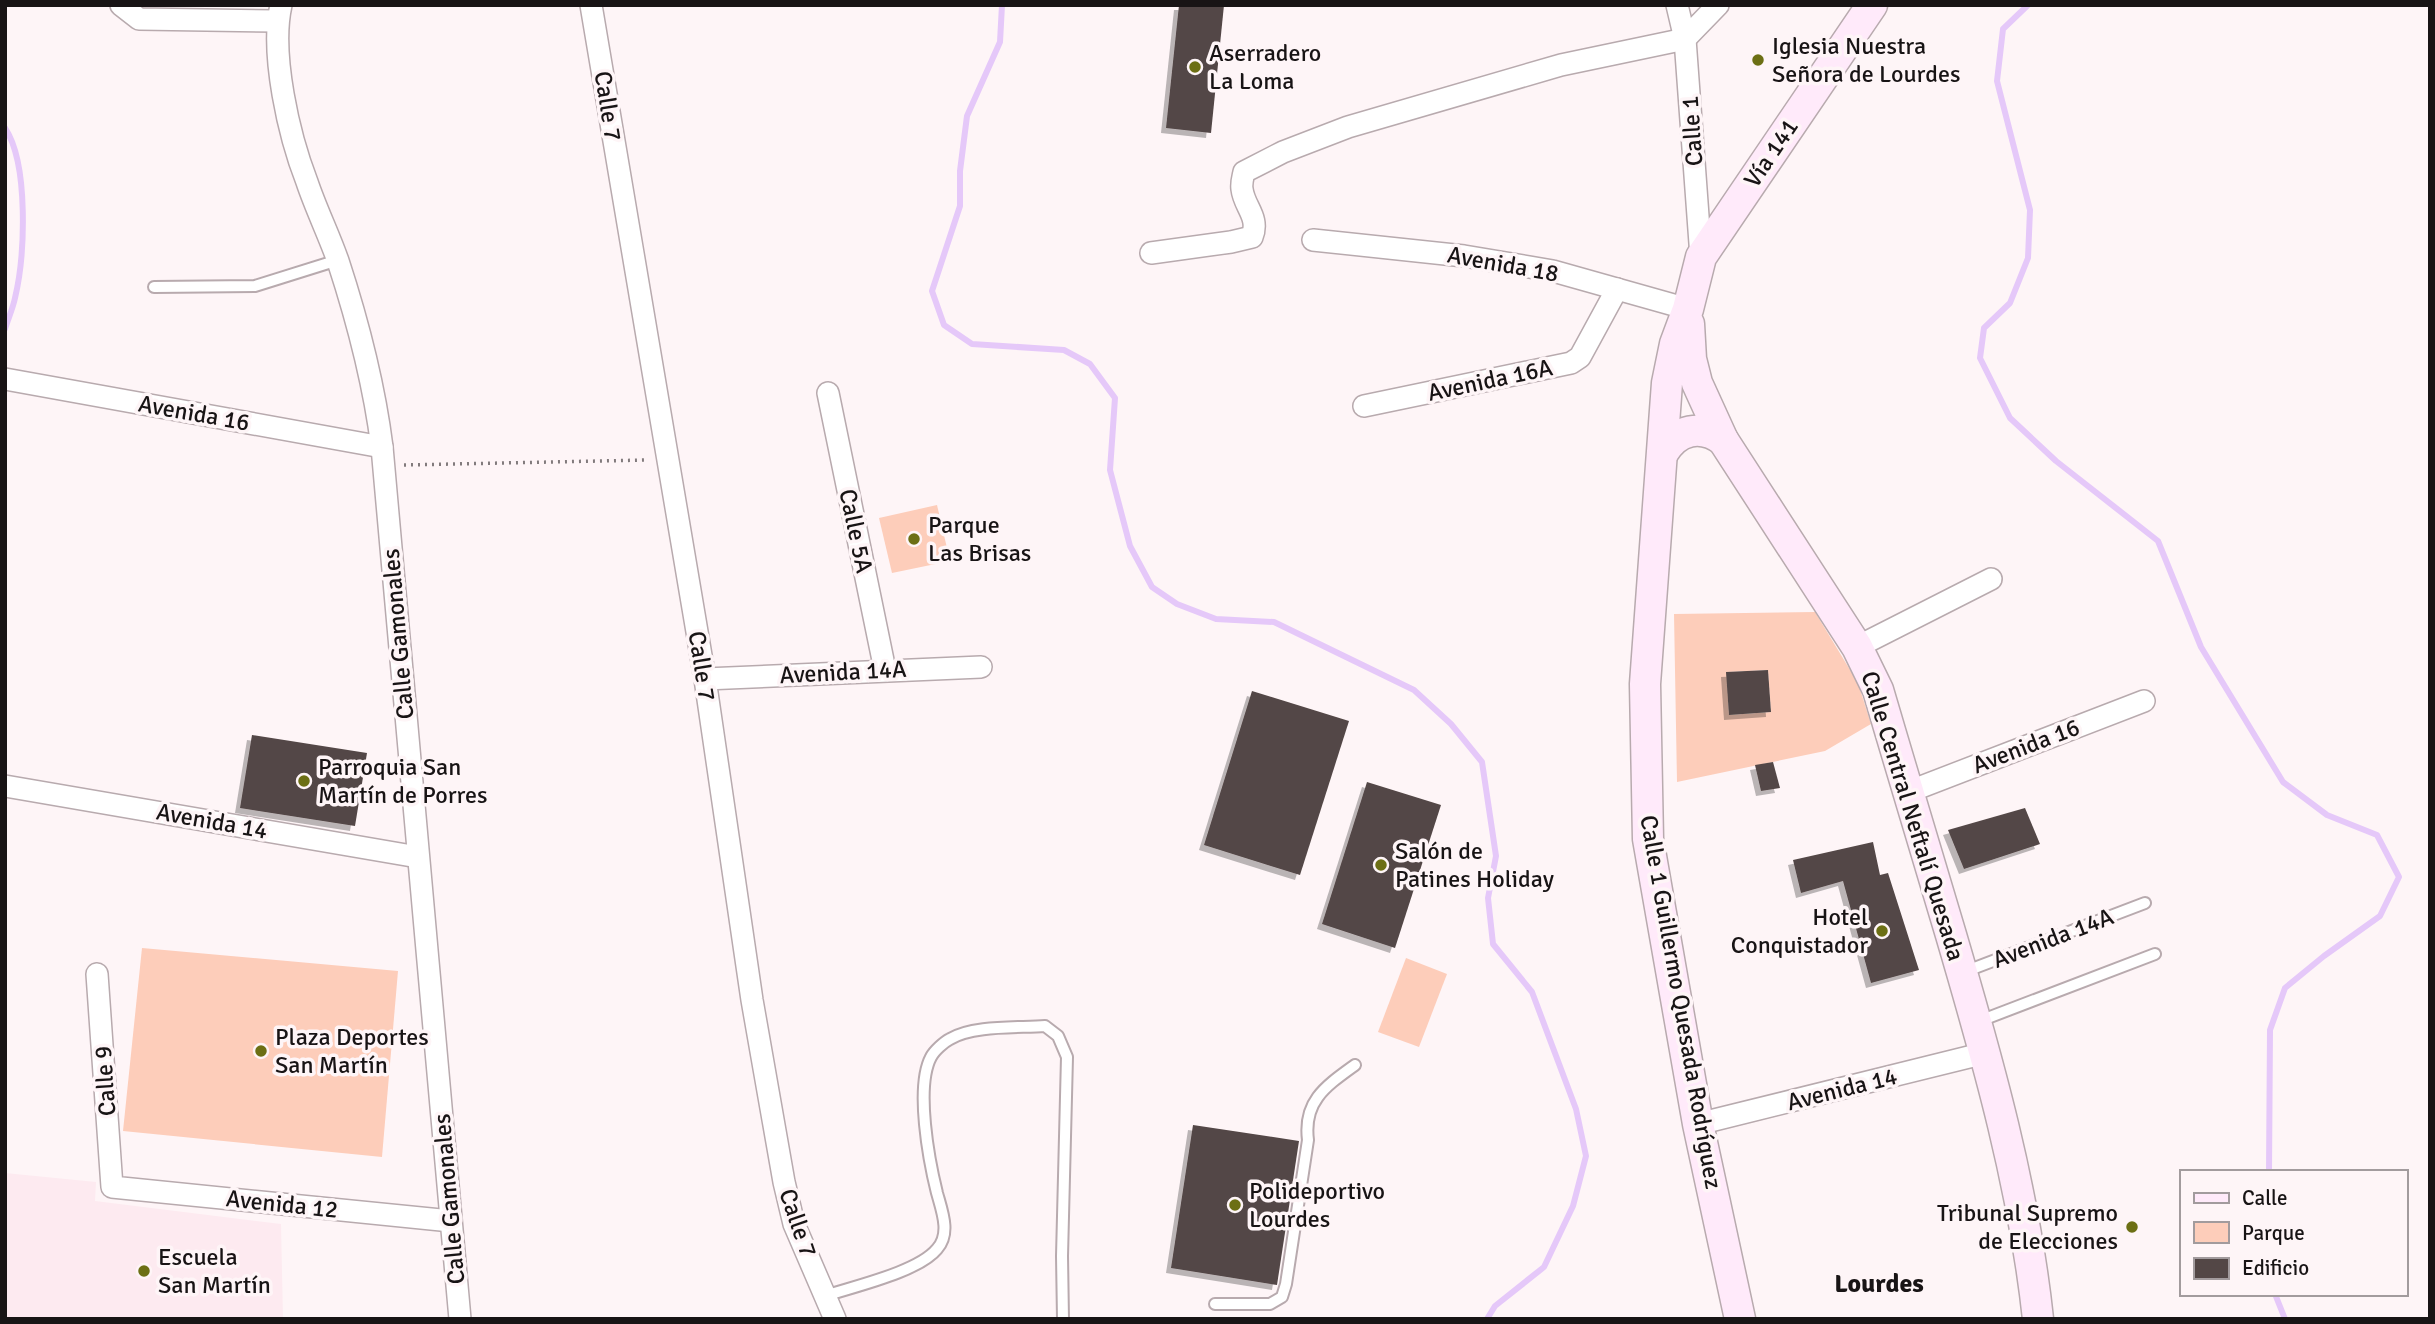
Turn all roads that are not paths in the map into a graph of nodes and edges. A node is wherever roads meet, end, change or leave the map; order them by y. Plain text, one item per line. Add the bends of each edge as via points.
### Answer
1 (121, 5) edge
2 (591, 5) edge
3 (1677, 5) edge
4 (1718, 5) edge
5 (1872, 5) edge
6 (279, 13) edge
7 (1685, 39) junction
8 (1313, 240) dead end
9 (1151, 253) dead end
10 (1701, 257) junction
11 (338, 260) junction
12 (154, 287) dead end
13 (1617, 289) junction
14 (1688, 309) junction
15 (5, 379) edge
16 (828, 393) dead end
17 (1364, 406) dead end
18 (1723, 440) junction
19 (1663, 453) junction
20 (383, 457) junction
21 (1991, 579) dead end
22 (1857, 646) junction
23 (982, 667) dead end
24 (885, 670) junction
25 (705, 679) junction
26 (2144, 701) dead end
27 (5, 786) edge
28 (1908, 792) junction
29 (418, 857) junction
30 (2144, 903) dead end
31 (2155, 954) dead end
32 (1962, 973) junction
33 (97, 974) dead end
34 (1976, 1022) junction
35 (1985, 1053) junction
36 (1355, 1065) dead end
37 (1698, 1124) junction
38 (112, 1187) joint
39 (452, 1221) junction
40 (825, 1296) junction
41 (1215, 1304) dead end
42 (460, 1319) edge
43 (835, 1319) edge
44 (1063, 1319) edge
45 (1740, 1319) edge
46 (2038, 1319) edge

1 - 6 street via 139,19
2 - 25 street, Calle 7
3 - 7 street, Calle 1
4 - 7 street
5 - 10 main road, Vía 141
6 - 11 street, Calle Gamonales via 278,62 294,140
7 - 9 street via 1560,65 1348,127 1283,152 1244,172 1241,187 1256,228 1252,237
7 - 10 street, Calle 1
8 - 13 street, Avenida 18 via 1464,256 1553,271
10 - 14 main road, Vía 141
11 - 12 lane via 255,286
11 - 20 street, Calle Gamonales via 374,391
13 - 14 street, Avenida 18
13 - 17 street, Avenida 16A via 1580,357 1571,363
14 - 18 main road, Calle Central Neftalí Quesada via 1697,383
14 - 19 main road, Calle 1 Guillermo Quesada Rodríguez via 1667,383
15 - 20 street, Avenida 16
16 - 24 street, Calle 5A
18 - 19 main road via 1705,430 1685,432
18 - 22 main road, Calle Central Neftalí Quesada
19 - 37 main road, Calle 1 Guillermo Quesada Rodríguez via 1645,684 1648,839
20 - 29 street, Calle Gamonales
21 - 22 street
22 - 28 main road, Calle Central Neftalí Quesada via 1878,690
23 - 24 street, Avenida 14A
24 - 25 street, Avenida 14A
25 - 40 street, Calle 7 via 751,1000 784,1182 794,1224
26 - 28 street, Avenida 16
27 - 29 street, Avenida 14
28 - 32 main road, Calle Central Neftalí Quesada
29 - 39 street, Calle Gamonales
30 - 32 lane, Avenida 14A
31 - 34 lane
32 - 34 main road, Calle Central Neftalí Quesada
33 - 38 street, Calle 9
34 - 35 main road, Calle Central Neftalí Quesada
35 - 37 street, Avenida 14
35 - 46 main road, Calle Central Neftalí Quesada via 2034,1276
36 - 41 lane via 1325,1087 1309,1111 1282,1297 1270,1304
37 - 45 main road, Calle 1 Guillermo Quesada Rodríguez
38 - 39 street, Avenida 12
39 - 42 street, Calle Gamonales
40 - 43 street, Calle 7
40 - 44 lane via 919,1264 939,1248 945,1231 928,1158 925,1102 932,1055 968,1031 1045,1026 1058,1037 1066,1057

